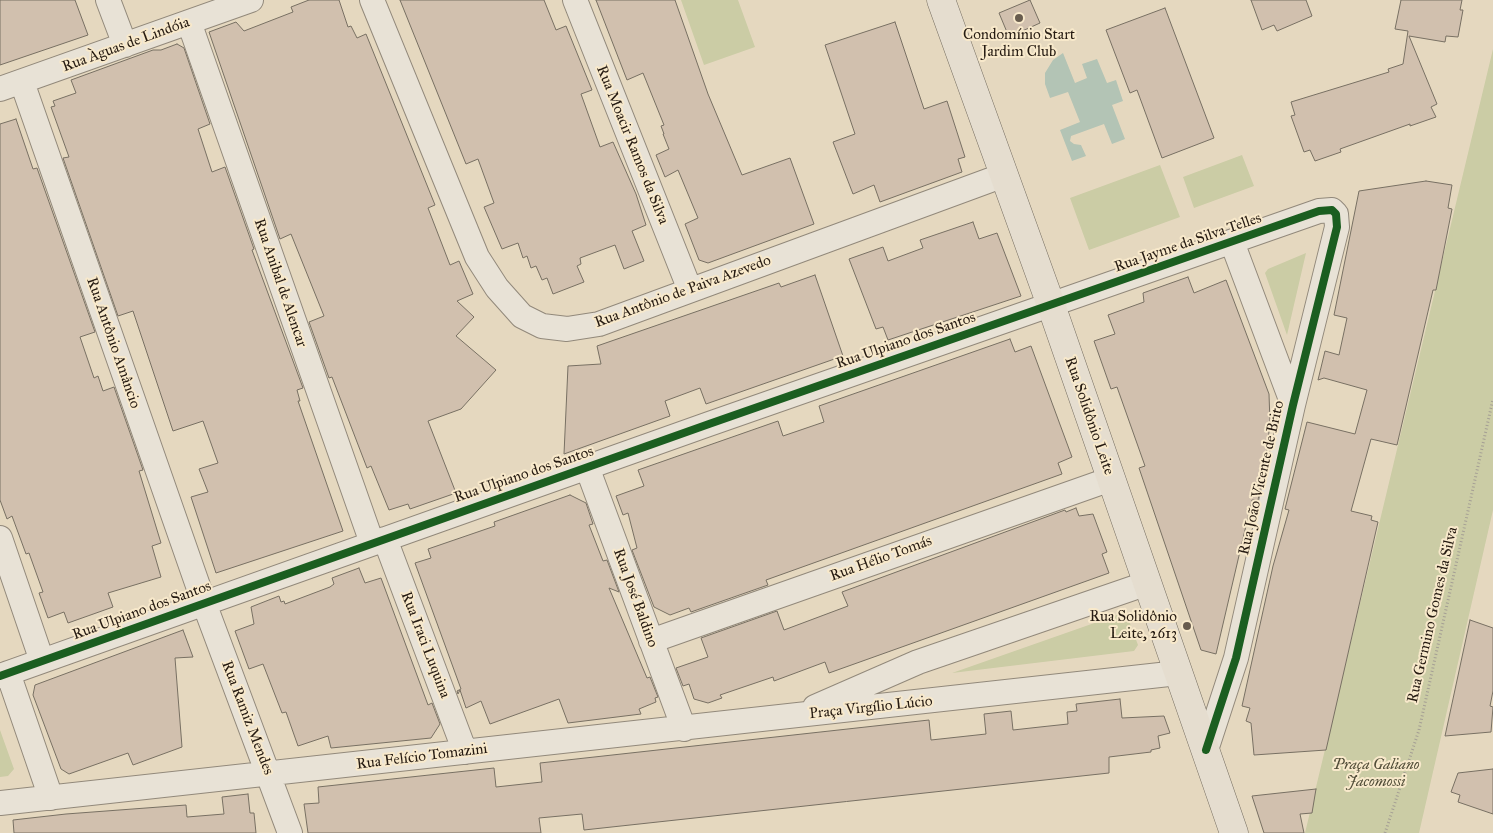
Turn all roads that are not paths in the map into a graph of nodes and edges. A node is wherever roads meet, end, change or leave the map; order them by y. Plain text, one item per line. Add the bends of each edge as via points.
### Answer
1 (108, 0) edge
2 (251, 0) edge
3 (372, 0) edge
4 (575, 0) edge
5 (941, 0) edge
6 (189, 22) junction
7 (125, 45) junction
8 (11, 85) edge
9 (1004, 176) junction
10 (1334, 211) joint
11 (1232, 242) junction
12 (690, 290) junction
13 (1051, 305) junction
14 (1293, 405) junction
15 (587, 467) junction
16 (1111, 479) junction
17 (0, 538) edge
18 (378, 541) junction
19 (1148, 583) junction
20 (204, 603) junction
21 (651, 641) junction
22 (42, 661) junction
23 (1178, 673) junction
24 (4, 675) edge
25 (792, 717) junction
26 (684, 728) junction
27 (1206, 750) junction
28 (465, 752) junction
29 (268, 774) junction
30 (51, 798) junction
31 (0, 804) edge
32 (290, 833) edge
33 (1234, 833) edge

1 - 7 street
2 - 6 street, Rua Àguas de Lindóia
3 - 12 street, Rua Antônio de Paiva Azevedo via 477,257 497,288 522,316 542,326 567,329 599,324
4 - 12 street, Rua Moacir Ramos da Silva
5 - 9 main road, Rua Solidônio Leite
6 - 7 street, Rua Àguas de Lindóia
6 - 18 street, Rua Anibal de Alencar
7 - 8 street, Rua Àguas de Lindóia
8 - 20 street, Rua Antônio Amâncio
9 - 12 street, Rua Antônio de Paiva Azevedo
9 - 13 main road, Rua Solidônio Leite
10 - 11 street, Rua Jayme da Silva Telles via 1319,211
10 - 14 street, Rua João Vicente de Brito via 1337,227
11 - 13 street, Rua Jayme da Silva Telles
11 - 14 street
13 - 15 street, Rua Ulpiano dos Santos
13 - 16 main road, Rua Solidônio Leite
14 - 27 street, Rua João Vicente de Brito via 1236,658
15 - 18 street, Rua Ulpiano dos Santos
15 - 21 street, Rua José Baldino
16 - 19 main road, Rua Solidônio Leite
16 - 21 street, Rua Hélio Tomás
17 - 22 street
18 - 20 street, Rua Ulpiano dos Santos
18 - 28 street, Rua Iraci Luquina
19 - 23 main road, Rua Solidônio Leite
19 - 25 street, Praça Virgílio Lúcio via 918,662
20 - 22 street, Rua Ulpiano dos Santos
20 - 29 street, Rua Ramiz Mendes
21 - 26 street, Rua José Baldino
22 - 24 street, Rua Ulpiano dos Santos
23 - 25 street, Praça Virgílio Lúcio
23 - 27 main road, Rua Solidônio Leite
24 - 30 street
25 - 26 street, Rua Felício Tomazini
26 - 28 street, Rua Felício Tomazini
27 - 33 main road, Rua Solidônio Leite
28 - 29 street, Rua Felício Tomazini
29 - 30 street, Rua Felício Tomazini
29 - 32 street, Rua Ramiz Mendes
30 - 31 street, Rua Felício Tomazini

